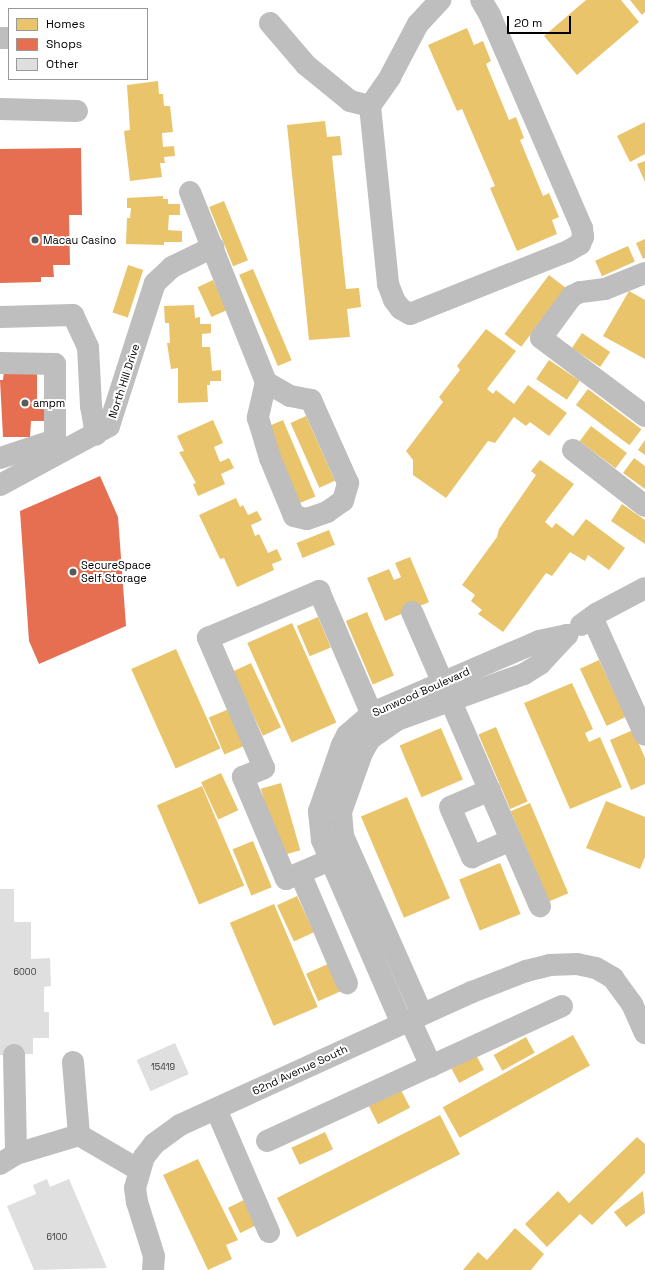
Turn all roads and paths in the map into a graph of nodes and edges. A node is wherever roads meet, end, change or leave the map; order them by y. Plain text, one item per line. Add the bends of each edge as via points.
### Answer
1 (440, 0) edge
2 (481, 0) edge
3 (270, 23) dead end
4 (370, 106) junction
5 (0, 109) edge
6 (77, 111) dead end
7 (190, 192) dead end
8 (213, 247) junction
9 (645, 272) edge
10 (0, 317) edge
11 (0, 363) edge
12 (266, 382) junction
13 (645, 416) edge
14 (96, 435) junction
15 (573, 450) dead end
16 (0, 458) edge
17 (0, 485) edge
18 (645, 506) edge
19 (645, 588) edge
20 (412, 612) dead end
21 (592, 617) junction
22 (447, 691) junction
23 (376, 722) junction
24 (645, 735) edge
25 (490, 790) junction
26 (511, 840) junction
27 (340, 855) junction
28 (300, 873) junction
29 (540, 906) dead end
30 (347, 983) dead end
31 (562, 1006) dead end
32 (411, 1019) junction
33 (645, 1033) edge
34 (14, 1055) dead end
35 (73, 1062) dead end
36 (431, 1066) junction
37 (216, 1109) junction
38 (79, 1135) junction
39 (267, 1141) dead end
40 (8, 1159) edge
41 (139, 1170) junction
42 (269, 1232) dead end
43 (153, 1270) edge

1 - 4 street via 418,24 390,77
2 - 4 street via 490,14 582,228 580,244 419,312 410,314 401,309 394,300 388,284
3 - 4 street via 306,65 350,101
5 - 6 street
7 - 8 street
8 - 12 street
8 - 14 street, North Hill Drive via 172,267 155,283 109,426
9 - 13 street via 605,289 580,292 572,296 541,338
10 - 14 street via 73,315 88,347 90,406
11 - 16 street via 55,364 55,440
12 - 12 street via 258,418 270,458 294,516 307,519 327,512 343,501 348,484 311,400 290,396
14 - 17 street, North Hill Drive
15 - 18 street
19 - 21 street, Sunwood Boulevard
20 - 22 street
21 - 22 street, Sunwood Boulevard via 567,635 540,664 524,674
21 - 24 street
22 - 23 street, Sunwood Boulevard via 396,720
22 - 25 street
23 - 27 street, Sunwood Boulevard via 341,812
23 - 28 street via 319,591 208,638 264,768 242,777 286,879
25 - 26 street
25 - 26 street via 450,807 472,857
26 - 29 street
27 - 28 street
27 - 32 street, Sunwood Boulevard
28 - 30 street
31 - 36 street
32 - 33 street, 62nd Avenue South via 526,971 550,965 577,964 596,968 613,978 632,1004
32 - 36 street, Sunwood Boulevard
32 - 37 street, 62nd Avenue South
34 - 40 street
35 - 38 street
36 - 39 street
37 - 41 street, 62nd Avenue South via 165,1134 144,1157
37 - 42 street
38 - 40 street
38 - 41 street
41 - 43 street, 62nd Avenue South via 135,1188 154,1256

